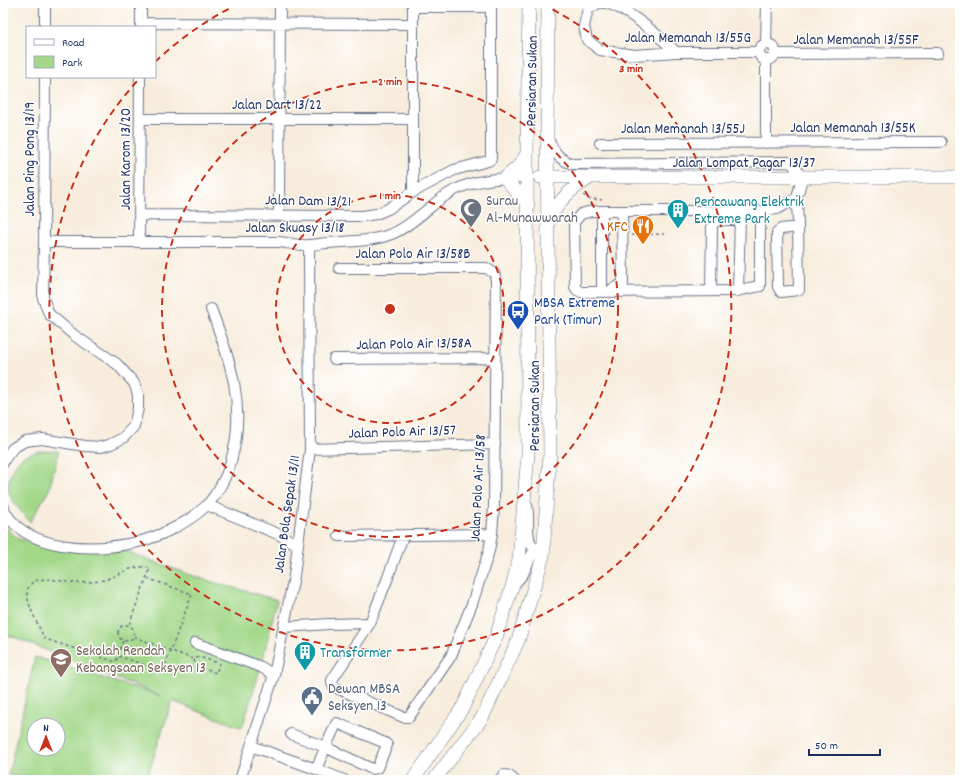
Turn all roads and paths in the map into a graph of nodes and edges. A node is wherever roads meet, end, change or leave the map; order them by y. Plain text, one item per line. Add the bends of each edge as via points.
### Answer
1 (45, 3) edge
2 (141, 3) edge
3 (280, 3) edge
4 (529, 3) edge
5 (548, 3) edge
6 (767, 3) edge
7 (413, 5) edge
8 (491, 5) edge
9 (280, 23) junction
10 (413, 24) junction
11 (141, 25) edge
12 (45, 26) edge
13 (676, 52) junction
14 (938, 53) dead end
15 (766, 55) junction
16 (45, 78) edge
17 (140, 78) edge
18 (140, 119) junction
19 (280, 119) junction
20 (413, 119) junction
21 (547, 135) junction
22 (941, 142) dead end
23 (600, 143) dead end
24 (766, 143) junction
25 (527, 154) junction
26 (591, 177) junction
27 (960, 177) edge
28 (505, 178) junction
29 (528, 178) junction
30 (547, 178) junction
31 (802, 178) junction
32 (413, 192) junction
33 (582, 194) dead end
34 (797, 198) junction
35 (603, 200) dead end
36 (528, 205) junction
37 (602, 211) junction
38 (622, 211) junction
39 (760, 211) junction
40 (140, 215) junction
41 (279, 215) junction
42 (743, 215) junction
43 (548, 222) junction
44 (798, 228) junction
45 (665, 234) dead end
46 (622, 237) junction
47 (44, 242) junction
48 (139, 242) junction
49 (309, 246) junction
50 (339, 268) dead end
51 (486, 268) joint
52 (605, 291) junction
53 (711, 291) junction
54 (738, 291) junction
55 (211, 309) dead end
56 (495, 358) junction
57 (334, 359) dead end
58 (495, 444) junction
59 (310, 449) junction
60 (3, 463) edge
61 (524, 495) junction
62 (3, 505) edge
63 (207, 505) junction
64 (492, 534) junction
65 (339, 536) dead end
66 (403, 536) junction
67 (298, 545) junction
68 (541, 550) junction
69 (147, 578) junction
70 (512, 587) junction
71 (370, 624) junction
72 (129, 625) junction
73 (284, 627) junction
74 (134, 636) junction
75 (123, 641) junction
76 (195, 643) dead end
77 (171, 650) junction
78 (118, 656) junction
79 (194, 659) junction
80 (222, 659) junction
81 (274, 675) junction
82 (291, 734) dead end
83 (251, 746) junction
84 (325, 747) junction
85 (316, 769) junction
86 (240, 780) edge
87 (344, 780) edge
88 (412, 780) edge
89 (434, 780) edge
90 (499, 780) edge
91 (514, 780) edge

1 - 12 street
2 - 11 street
3 - 9 street
4 - 25 main road, Persiaran Sukan
5 - 21 main road, Persiaran Sukan
6 - 15 street via 766,44 761,47
7 - 8 street
7 - 10 street
8 - 32 street, Jalan Dam 13/21 via 491,159 454,170
9 - 10 street
9 - 11 street
9 - 19 street
10 - 20 street
13 - 13 street, Jalan Memanah 13/55G via 633,16 611,4 600,3 588,9 584,26 587,40 600,50 635,55
13 - 15 street, Jalan Memanah 13/55G
14 - 15 street, Jalan Memanah 13/55F
15 - 24 street
16 - 47 street, Jalan Ping Pong 13/19
17 - 18 street, Jalan Karom 13/20
18 - 19 street, Jalan Dart 13/22
18 - 40 street, Jalan Karom 13/20
19 - 20 street, Jalan Dart 13/22
19 - 41 street
20 - 32 street
21 - 30 main road, Persiaran Sukan
21 - 31 street via 560,158 573,164 787,162 792,164
22 - 24 street, Jalan Memanah 13/55K
23 - 24 street, Jalan Memanah 13/55J
25 - 28 main road via 517,168
25 - 29 main road, Persiaran Sukan
26 - 30 main road, Jalan Lompat Pagar 13/37
26 - 31 main road, Jalan Lompat Pagar 13/37
26 - 43 main road via 562,198
27 - 31 main road, Jalan Lompat Pagar 13/37
28 - 29 street, Jalan Skuasy 13/18
28 - 36 main road
28 - 49 street, Jalan Skuasy 13/18 via 470,184 448,193 419,218 396,232 376,239
29 - 30 main road, Jalan Lompat Pagar 13/37
29 - 36 main road, Persiaran Sukan
30 - 43 main road, Persiaran Sukan
31 - 34 street
32 - 41 street, Jalan Dam 13/21 via 376,214
33 - 35 path via 590,200
34 - 39 street via 777,209
34 - 44 street
36 - 61 main road, Persiaran Sukan via 528,454
37 - 38 street
37 - 52 street
37 - 52 street via 581,214 574,222 575,287 581,292
38 - 42 street
38 - 46 street
39 - 42 street
39 - 54 street via 760,286
40 - 41 street, Jalan Dam 13/21
40 - 48 street, Jalan Karom 13/20
42 - 53 street via 716,221 712,225
42 - 54 street
43 - 68 main road, Persiaran Sukan via 550,454
44 - 44 street via 799,290 781,292 778,287 777,232 781,229
45 - 46 path via 634,234
46 - 52 street via 623,284
47 - 48 street, Jalan Skuasy 13/18
47 - 60 street, Jalan Ping Pong 13/19 via 43,298 49,314 75,336 117,364 134,383 138,394 138,408 134,426 123,438 111,444 101,447 42,440 25,441 13,448
48 - 49 street, Jalan Skuasy 13/18 via 279,242
49 - 59 street, Jalan Bola Sepak 13/11
50 - 51 street, Jalan Polo Air 13/58B
51 - 56 street, Jalan Polo Air 13/58 via 494,273 496,280
52 - 53 street
53 - 54 street
55 - 63 street via 236,384 237,409 236,436 231,462 220,486
56 - 57 street, Jalan Polo Air 13/58A
56 - 58 street, Jalan Polo Air 13/58
58 - 59 street, Jalan Polo Air 13/57
58 - 64 street, Jalan Polo Air 13/58
59 - 67 street, Jalan Bola Sepak 13/11
61 - 68 street via 529,519 529,540
61 - 70 main road, Persiaran Sukan via 519,560
62 - 63 street via 7,516 18,528 35,537 52,544 104,547 129,544 155,536 194,516
63 - 67 street via 278,534
64 - 66 street
64 - 71 street, Jalan Polo Air 13/58 via 472,604 451,656 409,717 403,717 334,687 332,683
65 - 66 street
66 - 71 street
67 - 73 street, Jalan Bola Sepak 13/11
68 - 70 street via 528,560 523,574
68 - 89 main road, Persiaran Sukan via 518,641 482,718
69 - 72 path
69 - 77 path via 192,594
69 - 78 path via 150,568 142,566 93,582 74,583 45,579 35,581 28,588 27,597 44,639 116,662
70 - 88 main road, Persiaran Sukan via 496,637 463,707
71 - 73 street
72 - 74 path
72 - 75 path via 118,630 119,638
73 - 81 street, Jalan Bola Sepak 13/11
74 - 75 path via 131,640
74 - 77 path
75 - 78 path
76 - 80 street
77 - 78 path via 163,671
77 - 79 path
79 - 80 path via 199,656
79 - 80 path via 196,666 216,673
80 - 81 street via 261,667
81 - 83 street, Jalan Bola Sepak 13/11
82 - 84 street
83 - 85 street
83 - 86 street, Jalan Bola Sepak 13/11
84 - 84 street via 338,723 387,745 378,768 372,769
84 - 85 street
85 - 87 street
90 - 91 street via 504,775

